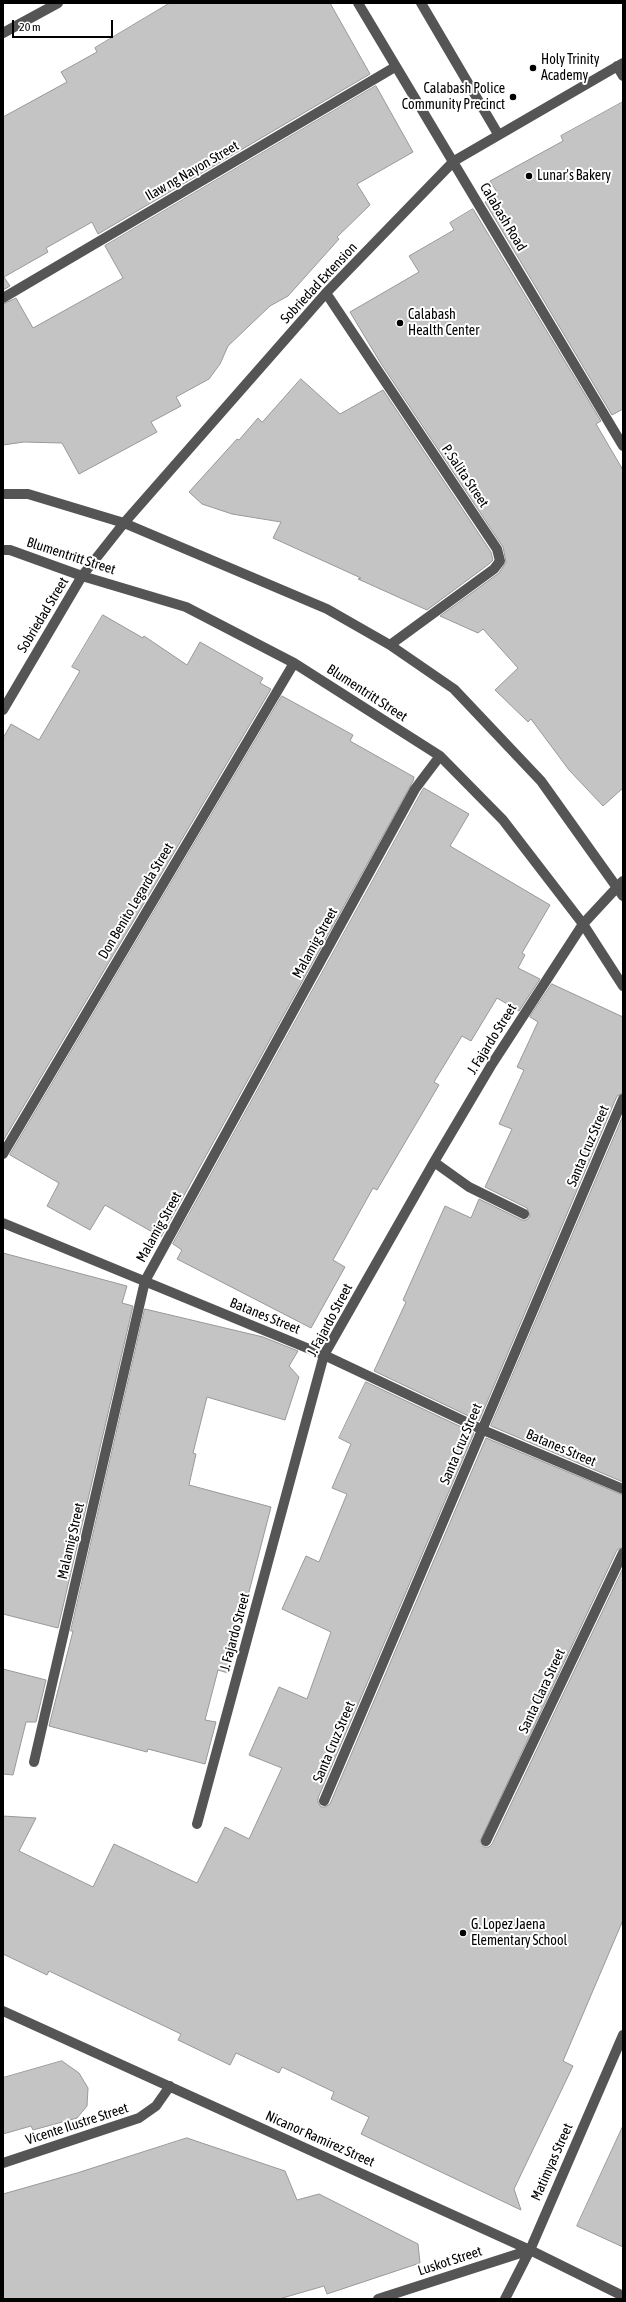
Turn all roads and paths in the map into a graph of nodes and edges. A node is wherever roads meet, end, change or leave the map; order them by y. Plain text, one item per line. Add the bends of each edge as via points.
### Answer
1 (58, 3) edge
2 (358, 3) edge
3 (421, 3) edge
4 (3, 33) edge
5 (620, 65) edge
6 (395, 67) junction
7 (623, 76) edge
8 (498, 134) junction
9 (454, 161) junction
10 (326, 293) junction
11 (3, 298) edge
12 (623, 446) edge
13 (3, 494) edge
14 (124, 523) junction
15 (3, 550) edge
16 (82, 576) junction
17 (390, 645) junction
18 (294, 663) junction
19 (3, 710) edge
20 (440, 756) junction
21 (620, 884) edge
22 (623, 896) edge
23 (583, 924) junction
24 (623, 986) edge
25 (623, 1099) edge
26 (3, 1154) edge
27 (434, 1162) junction
28 (524, 1214) dead end
29 (3, 1223) edge
30 (145, 1281) junction
31 (324, 1356) junction
32 (482, 1430) junction
33 (623, 1489) edge
34 (623, 1553) edge
35 (34, 1762) dead end
36 (324, 1801) dead end
37 (197, 1824) dead end
38 (486, 1841) dead end
39 (3, 2011) edge
40 (623, 2035) edge
41 (170, 2086) junction
42 (3, 2163) edge
43 (530, 2250) junction
44 (623, 2296) edge
45 (378, 2299) edge
46 (505, 2299) edge

1 - 4 street
2 - 6 street, Calabash Road
3 - 8 street
5 - 7 street
5 - 8 street, Sobriedad Extension
6 - 9 street, Calabash Road
6 - 11 street, Ilaw ng Nayon Street
8 - 9 street, Sobriedad Extension
9 - 10 street, Sobriedad Extension
9 - 12 street, Calabash Road
10 - 14 street, Sobriedad Extension
10 - 17 street, P. Salita Street via 497,549 500,561 494,569
13 - 14 street via 28,494
14 - 16 street, Sobriedad Extension
14 - 17 street via 327,609
15 - 16 street, Blumentritt Street via 10,550
16 - 18 street, Blumentritt Street via 186,607
16 - 19 street, Sobriedad Street
17 - 21 street via 454,689 541,781
18 - 20 street, Blumentritt Street
18 - 26 street, Don Benito Legarda Street
20 - 23 street, Blumentritt Street via 503,820
20 - 30 street, Malamig Street via 415,789
21 - 22 street
21 - 23 street, J. Fajardo Street
23 - 24 street, Blumentritt Street
23 - 27 street, J. Fajardo Street via 492,1064
25 - 32 street, Santa Cruz Street
27 - 28 street via 469,1187
27 - 31 street, J. Fajardo Street
29 - 30 street, Batanes Street
30 - 31 street, Batanes Street
30 - 35 street, Malamig Street
31 - 32 street, Batanes Street
31 - 37 street, J. Fajardo Street
32 - 33 street, Batanes Street
32 - 36 street, Santa Cruz Street
34 - 38 street, Santa Clara Street
39 - 41 street, Nicanor Ramirez Street
40 - 43 street, Matimyas Street
41 - 42 street, Vicente Ilustre Street via 156,2106 139,2118
41 - 43 street, Nicanor Ramirez Street
43 - 44 street, Nicanor Ramirez Street
43 - 45 street, Luskot Street
43 - 46 street, Matimyas Street

